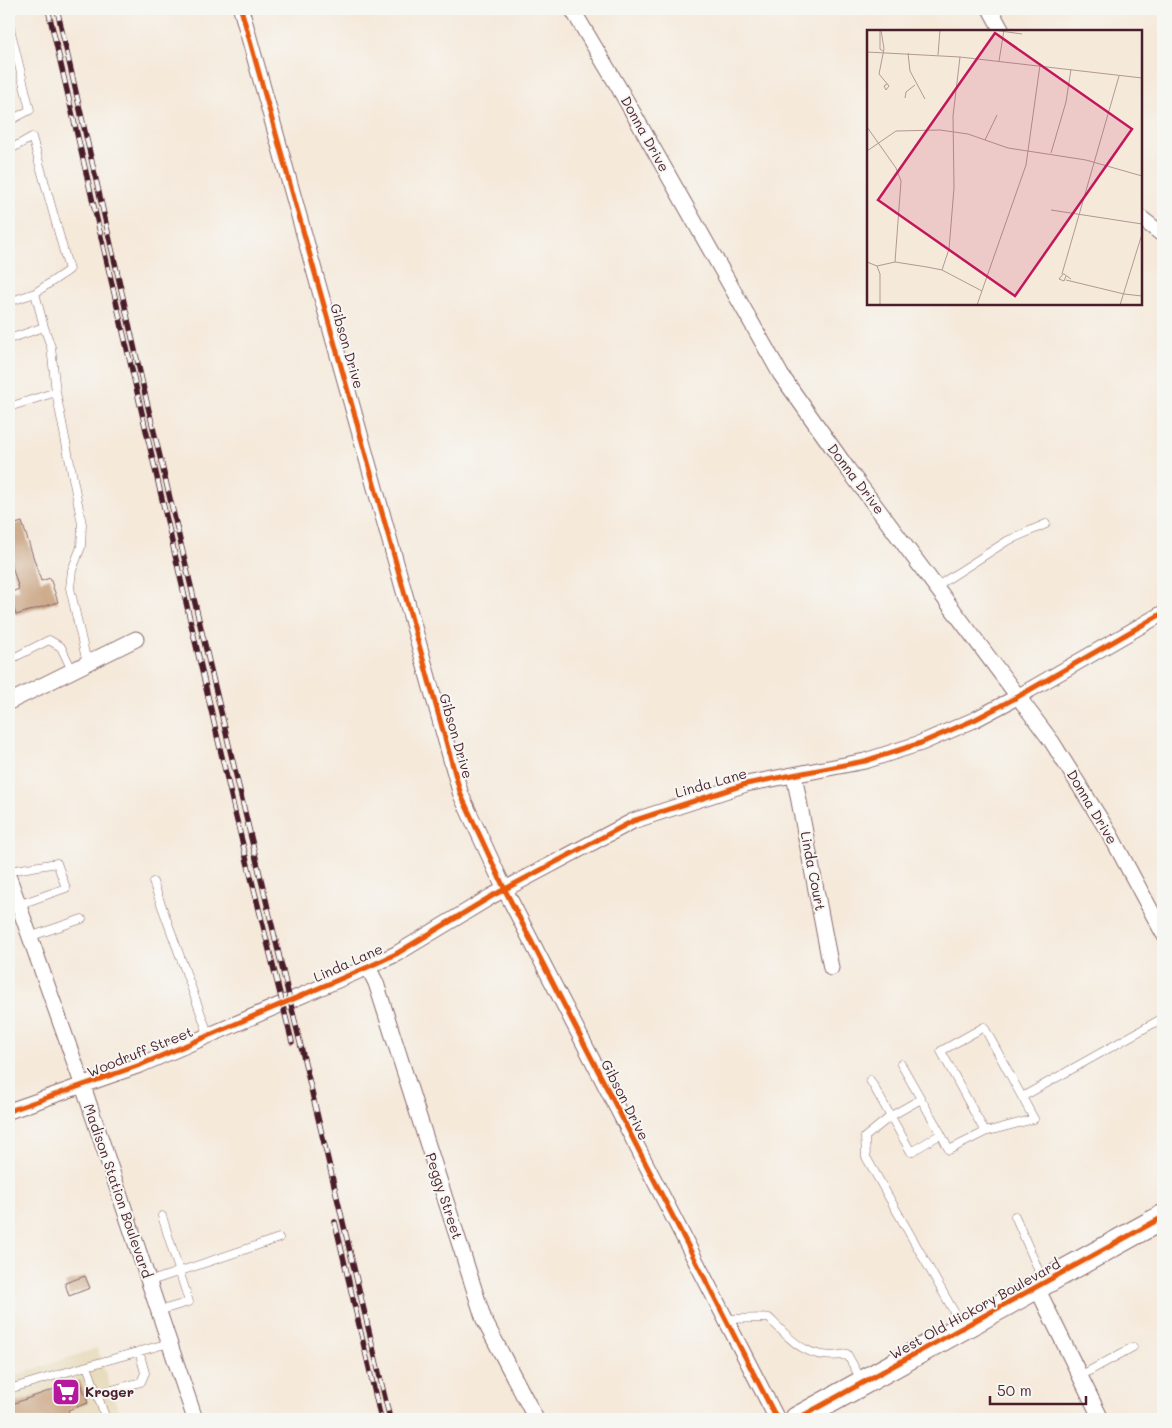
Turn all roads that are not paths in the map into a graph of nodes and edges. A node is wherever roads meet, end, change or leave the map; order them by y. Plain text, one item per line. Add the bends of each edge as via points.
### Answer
1 (241, 9) edge
2 (572, 9) edge
3 (990, 9) edge
4 (9, 24) edge
5 (1001, 30) edge
6 (9, 122) edge
7 (9, 150) edge
8 (1142, 219) edge
9 (1163, 235) edge
10 (35, 293) junction
11 (9, 302) edge
12 (44, 327) junction
13 (9, 339) edge
14 (56, 392) junction
15 (9, 407) edge
16 (1046, 524) dead end
17 (937, 586) junction
18 (1163, 613) edge
19 (136, 639) dead end
20 (9, 660) edge
21 (87, 663) junction
22 (72, 670) junction
23 (1019, 696) junction
24 (9, 702) edge
25 (794, 775) junction
26 (9, 871) edge
27 (9, 878) edge
28 (153, 882) dead end
29 (505, 890) junction
30 (18, 905) junction
31 (82, 919) dead end
32 (1163, 933) edge
33 (29, 937) junction
34 (368, 967) junction
35 (831, 968) dead end
36 (277, 1006) joint
37 (1163, 1018) edge
38 (209, 1036) junction
39 (901, 1064) dead end
40 (870, 1080) dead end
41 (83, 1086) junction
42 (1022, 1097) junction
43 (922, 1099) junction
44 (9, 1111) edge
45 (891, 1116) junction
46 (985, 1132) junction
47 (941, 1134) junction
48 (162, 1216) dead end
49 (1015, 1216) dead end
50 (1163, 1217) edge
51 (279, 1238) dead end
52 (179, 1271) junction
53 (148, 1282) junction
54 (1037, 1288) junction
55 (158, 1310) junction
56 (725, 1319) junction
57 (963, 1328) junction
58 (169, 1343) junction
59 (1133, 1347) dead end
60 (139, 1351) junction
61 (87, 1366) junction
62 (1080, 1376) junction
63 (863, 1383) junction
64 (9, 1389) edge
65 (97, 1394) junction
66 (106, 1419) edge
67 (195, 1419) edge
68 (536, 1419) edge
69 (777, 1419) edge
70 (797, 1419) edge
71 (1100, 1419) edge

1 - 29 street, Gibson Drive via 461,795
2 - 17 street, Donna Drive via 781,376
3 - 5 street
4 - 6 lane via 30,110
7 - 10 lane via 32,137 70,270
8 - 9 street
10 - 11 lane
10 - 12 lane
12 - 13 lane
12 - 14 lane via 51,347
14 - 15 lane
14 - 21 lane via 82,524 81,547 72,570 70,588
16 - 17 lane via 1007,541
17 - 23 street, Donna Drive
18 - 23 street, Linda Lane
19 - 21 street
20 - 22 lane via 49,640 61,647
21 - 22 street
22 - 24 street
23 - 25 street, Linda Lane via 921,743 865,760
23 - 32 street, Donna Drive via 1078,782
25 - 29 street, Linda Lane via 719,791 633,821
25 - 35 street, Linda Court
26 - 30 lane via 57,863 66,888
27 - 30 street, Madison Station Boulevard
28 - 38 lane
29 - 34 street, Linda Lane
29 - 56 street, Gibson Drive
30 - 33 street, Madison Station Boulevard
31 - 33 lane
33 - 41 street, Madison Station Boulevard
34 - 36 street, Linda Lane
34 - 68 street, Peggy Street via 379,992 484,1320
36 - 38 street, Woodruff Street
37 - 42 lane
38 - 41 street, Woodruff Street
39 - 43 lane
40 - 45 lane
41 - 44 street, Woodruff Street
41 - 53 street, Madison Station Boulevard
42 - 46 lane via 1034,1119
42 - 46 lane via 984,1027 941,1051
43 - 45 lane
43 - 47 lane
45 - 47 lane via 911,1152
45 - 57 lane via 865,1137 866,1156
46 - 47 lane via 948,1150
48 - 52 lane
49 - 54 lane via 1038,1269
50 - 54 main road, West Old Hickory Boulevard
51 - 52 lane
52 - 53 lane
52 - 55 lane via 189,1302
53 - 55 street, Madison Station Boulevard
54 - 57 main road, West Old Hickory Boulevard
54 - 62 street
55 - 58 street, Madison Station Boulevard
56 - 63 lane via 769,1318 807,1352 831,1357 847,1354
56 - 69 street, Gibson Drive
57 - 63 main road, West Old Hickory Boulevard
58 - 60 lane
58 - 67 street, Madison Station Boulevard
59 - 62 lane
60 - 61 lane
60 - 65 lane via 144,1373 141,1382
61 - 64 lane
61 - 65 lane
62 - 71 street
63 - 70 main road, West Old Hickory Boulevard
65 - 66 lane

